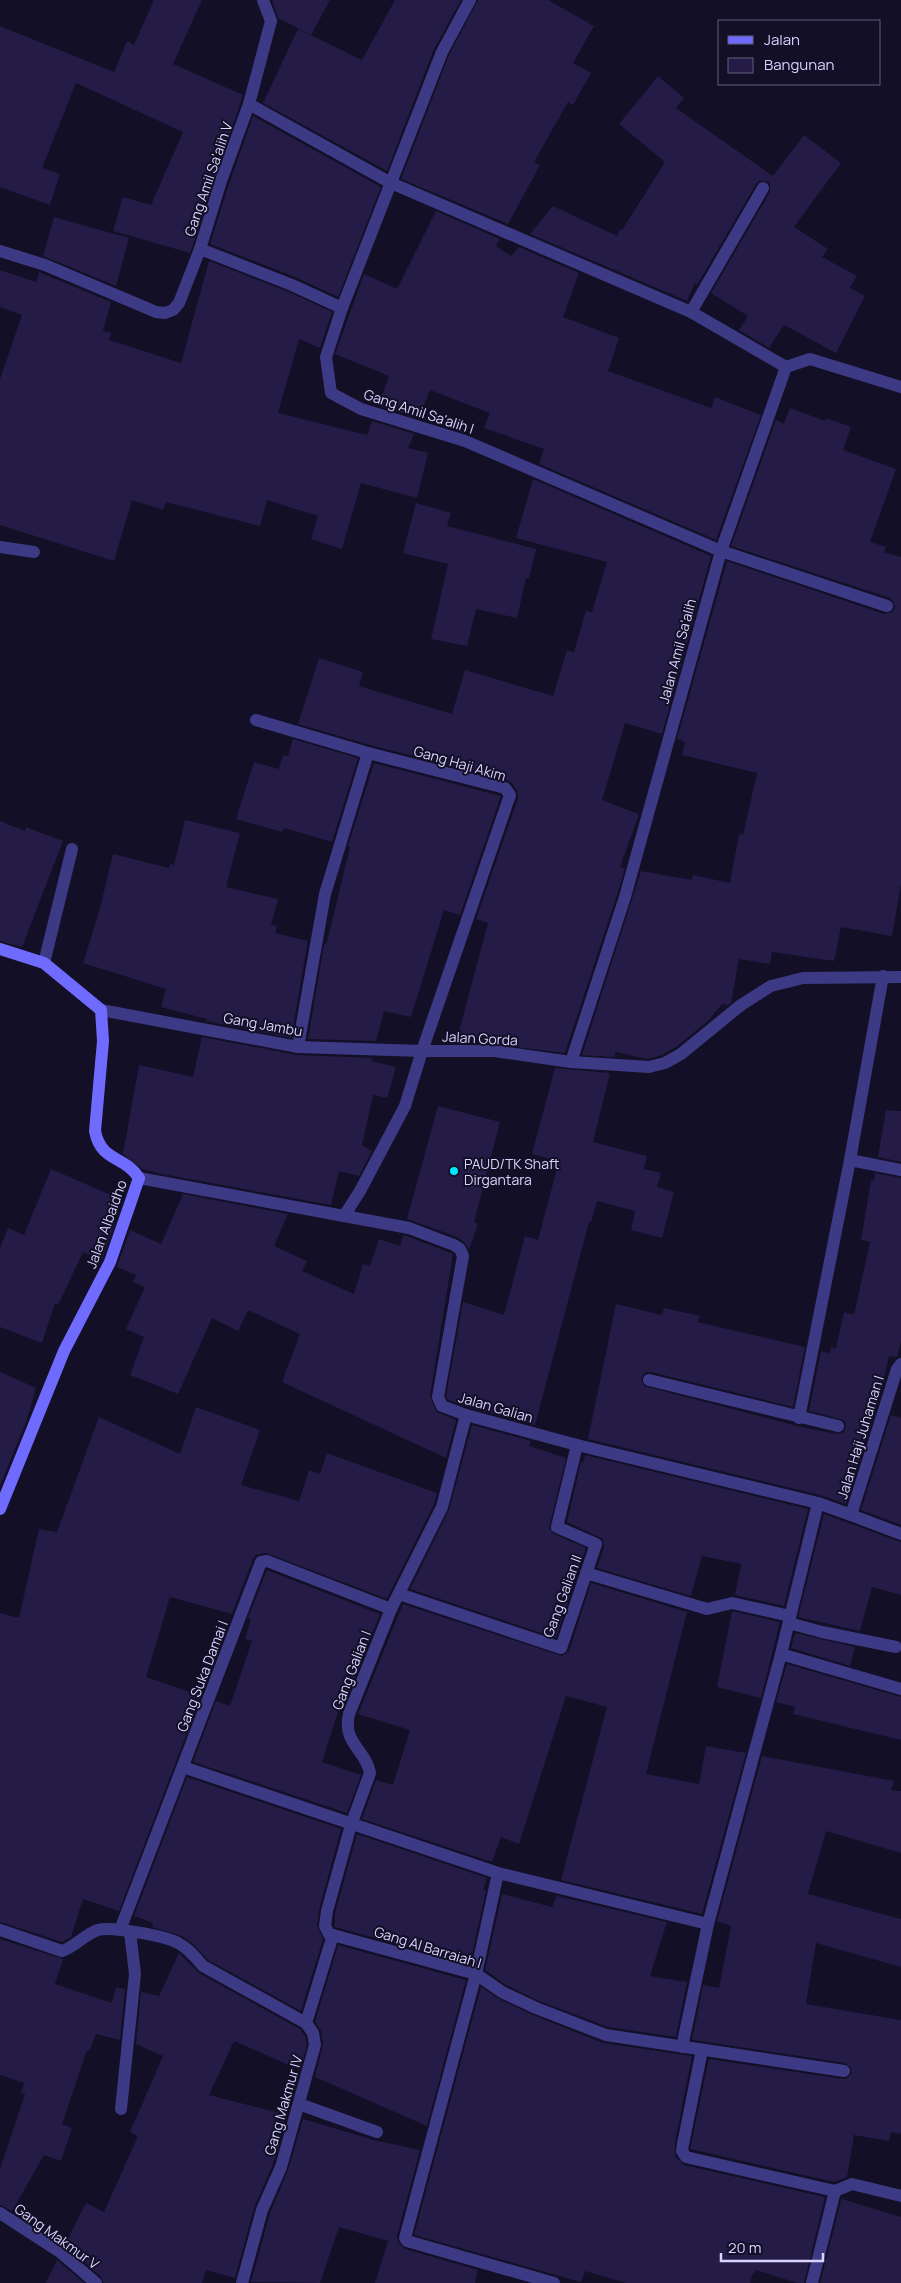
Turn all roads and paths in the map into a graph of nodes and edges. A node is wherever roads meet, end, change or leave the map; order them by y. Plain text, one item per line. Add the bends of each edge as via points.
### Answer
1 (263, 0) edge
2 (470, 0) edge
3 (249, 104) junction
4 (391, 183) junction
5 (763, 188) dead end
6 (200, 249) junction
7 (0, 251) edge
8 (342, 308) junction
9 (691, 312) junction
10 (786, 367) junction
11 (901, 387) edge
12 (0, 546) edge
13 (721, 550) junction
14 (34, 552) dead end
15 (887, 606) dead end
16 (256, 720) dead end
17 (368, 753) junction
18 (72, 849) dead end
19 (0, 949) edge
20 (44, 963) junction
21 (883, 976) junction
22 (901, 977) edge
23 (101, 1010) junction
24 (298, 1047) junction
25 (422, 1050) junction
26 (571, 1062) junction
27 (850, 1160) junction
28 (901, 1170) edge
29 (139, 1178) junction
30 (344, 1216) junction
31 (901, 1364) edge
32 (649, 1380) dead end
33 (466, 1415) junction
34 (799, 1418) junction
35 (838, 1426) dead end
36 (577, 1445) junction
37 (818, 1503) junction
38 (0, 1508) edge
39 (852, 1515) junction
40 (901, 1534) edge
41 (586, 1573) junction
42 (399, 1594) junction
43 (391, 1609) junction
44 (789, 1620) junction
45 (896, 1646) dead end
46 (781, 1654) junction
47 (901, 1689) edge
48 (183, 1767) junction
49 (351, 1825) junction
50 (498, 1873) junction
51 (708, 1924) junction
52 (0, 1930) edge
53 (125, 1931) junction
54 (333, 1936) junction
55 (476, 1974) junction
56 (306, 2023) junction
57 (682, 2047) junction
58 (702, 2050) junction
59 (844, 2071) dead end
60 (299, 2104) junction
61 (121, 2109) dead end
62 (377, 2132) dead end
63 (835, 2191) junction
64 (901, 2196) edge
65 (0, 2213) edge
66 (96, 2283) edge
67 (242, 2283) edge
68 (554, 2283) edge
69 (812, 2283) edge

1 - 3 street, Gang Amil Sa'alih V via 271,22
2 - 4 street, Gang Amil Sa'alih I via 442,52
3 - 4 street
3 - 6 street, Gang Amil Sa'alih V
4 - 8 street, Gang Amil Sa'alih I
4 - 9 street
5 - 9 street
6 - 7 street via 179,303 165,313 147,309 44,265
6 - 8 street, Gang Amil Sa'alih V
8 - 13 street, Gang Amil Sa'alih I via 326,357 331,392 361,409 465,441
9 - 10 street
10 - 11 street via 810,359
10 - 13 street, Jalan Amil Sa'alih
12 - 14 street
13 - 15 street
13 - 26 street, Jalan Amil Sa'alih via 625,897
16 - 17 street, Gang Haji Akim
17 - 24 street via 325,894
17 - 25 street, Gang Haji Akim via 505,788 510,795
18 - 20 street
19 - 20 street
20 - 23 street
21 - 22 street, Jalan Gorda
21 - 26 street, Jalan Gorda via 803,978 772,986 741,1005 682,1054 665,1063 648,1067
21 - 27 street
23 - 24 street, Gang Jambu
23 - 29 street, Jalan Albaidho via 103,1041 94,1131 103,1151 133,1169
24 - 25 street, Gang Jambu
25 - 26 street, Jalan Gorda via 494,1051
25 - 30 street via 405,1106
27 - 28 street
27 - 34 street
29 - 30 street
29 - 38 street, Jalan Albaidho via 110,1262 64,1351
30 - 33 street, Jalan Galian via 409,1228 460,1249 463,1256 438,1397 445,1408
31 - 39 street, Jalan Haji Juhaman I
32 - 34 street
33 - 36 street, Jalan Galian
33 - 42 street, Gang Galian I via 442,1507
34 - 35 street
36 - 37 street, Jalan Galian
36 - 41 street, Gang Galian II via 557,1527 596,1544
37 - 39 street, Jalan Haji Juhaman I
37 - 44 street
39 - 40 street
41 - 42 street, Gang Galian II via 561,1648
41 - 44 street via 707,1608 732,1603
42 - 43 street, Gang Galian I
43 - 48 street, Gang Suka Damai I via 267,1561 261,1562
43 - 49 street, Gang Galian I via 347,1722 350,1738 370,1773
44 - 45 street via 822,1632
44 - 46 street
46 - 47 street
46 - 51 street
48 - 49 street
48 - 53 street, Gang Suka Damai I
49 - 50 street
49 - 54 street, Gang Galian I via 326,1918 326,1931
50 - 51 street
50 - 55 street
51 - 57 street
52 - 53 street via 62,1951 98,1930
53 - 56 street via 176,1942 203,1966
53 - 61 street via 135,1974
54 - 55 street, Gang Al Barraiah I
54 - 56 street
55 - 57 street, Gang Al Barraiah I via 502,1992 536,2008 606,2035
55 - 68 street via 405,2240
56 - 60 street, Gang Makmur IV via 313,2033 315,2045
57 - 58 street, Gang Al Barraiah I
58 - 59 street, Gang Al Barraiah I
58 - 63 street via 683,2144 686,2158
60 - 62 street
60 - 67 street, Gang Makmur IV via 281,2166 262,2210
63 - 64 street via 852,2184
63 - 69 street
65 - 66 street, Gang Makmur V via 60,2252

